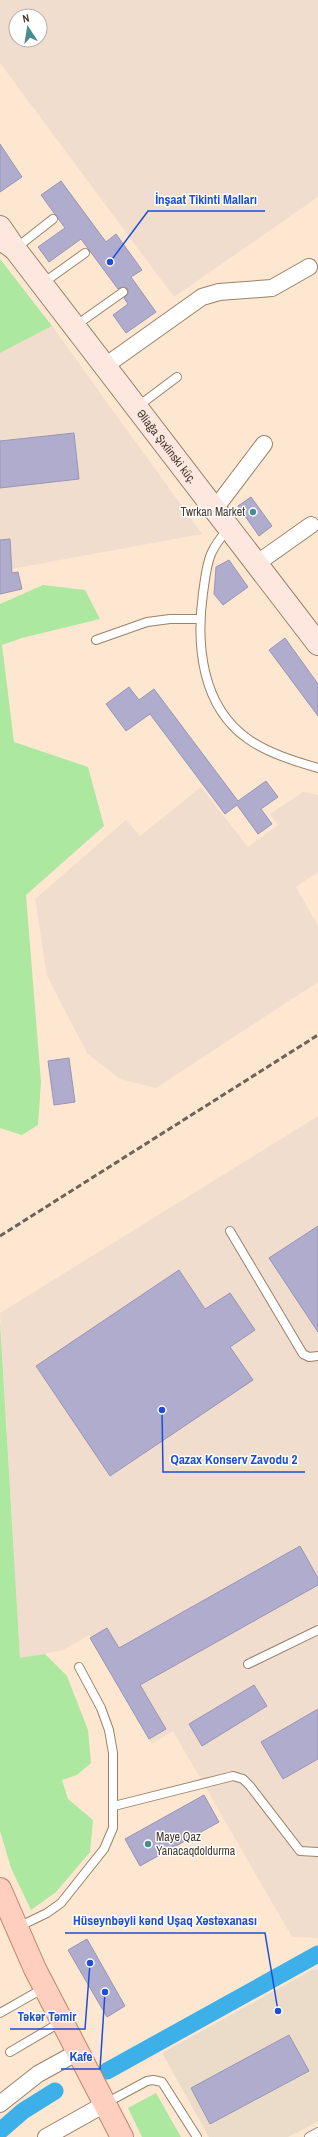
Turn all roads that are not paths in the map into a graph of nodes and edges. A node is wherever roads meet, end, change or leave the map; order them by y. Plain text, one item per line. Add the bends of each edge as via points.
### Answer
1 (53, 219) dead end
2 (0, 227) edge
3 (8, 243) edge
4 (85, 254) dead end
5 (309, 267) dead end
6 (42, 284) junction
7 (123, 292) dead end
8 (75, 326) junction
9 (105, 366) junction
10 (177, 377) dead end
11 (136, 407) junction
12 (264, 444) dead end
13 (214, 510) junction
14 (311, 526) dead end
15 (228, 528) junction
16 (256, 564) junction
17 (199, 619) junction
18 (96, 640) dead end
19 (318, 644) edge
20 (318, 768) edge
21 (230, 1231) dead end
22 (318, 1356) edge
23 (318, 1630) edge
24 (248, 1664) dead end
25 (79, 1667) dead end
26 (114, 1806) junction
27 (318, 1852) edge
28 (0, 1890) edge
29 (15, 1928) junction
30 (44, 1987) junction
31 (0, 2013) edge
32 (62, 2022) junction
33 (10, 2052) dead end
34 (78, 2052) junction
35 (0, 2104) edge
36 (105, 2104) junction
37 (318, 2132) edge
38 (46, 2137) edge
39 (122, 2137) edge
40 (197, 2137) edge
41 (309, 2137) edge

1 - 3 lane
2 - 3 main road, Əliağa Şıxlinski küç.
3 - 6 main road, Əliağa Şıxlinski küç.
4 - 6 lane
5 - 9 street via 272,288 219,292 202,297
6 - 8 main road, Əliağa Şıxlinski küç.
7 - 8 lane
8 - 9 main road, Əliağa Şıxlinski küç.
9 - 11 main road, Əliağa Şıxlinski küç.
10 - 11 lane
11 - 13 main road, Əliağa Şıxlinski küç.
12 - 13 street
13 - 15 main road, Əliağa Şıxlinski küç.
14 - 16 street
15 - 16 main road, Əliağa Şıxlinski küç.
15 - 17 lane via 216,545 207,567
16 - 19 main road, Əliağa Şıxlinski küç.
17 - 18 lane via 170,618 147,622
17 - 20 lane via 201,659 207,681 219,707 230,722 247,739 273,752
21 - 22 lane via 303,1354 308,1357
23 - 24 lane
25 - 26 lane via 110,1730
26 - 27 lane via 233,1776 243,1779 250,1786 300,1851
26 - 29 lane via 113,1828 100,1855 61,1903 47,1913
28 - 29 main road
29 - 30 main road
30 - 31 lane
30 - 32 main road
32 - 33 lane
32 - 34 main road
34 - 35 street via 38,2074
34 - 36 main road
36 - 38 street
36 - 39 main road
36 - 40 lane via 147,2081 162,2082
37 - 41 lane

